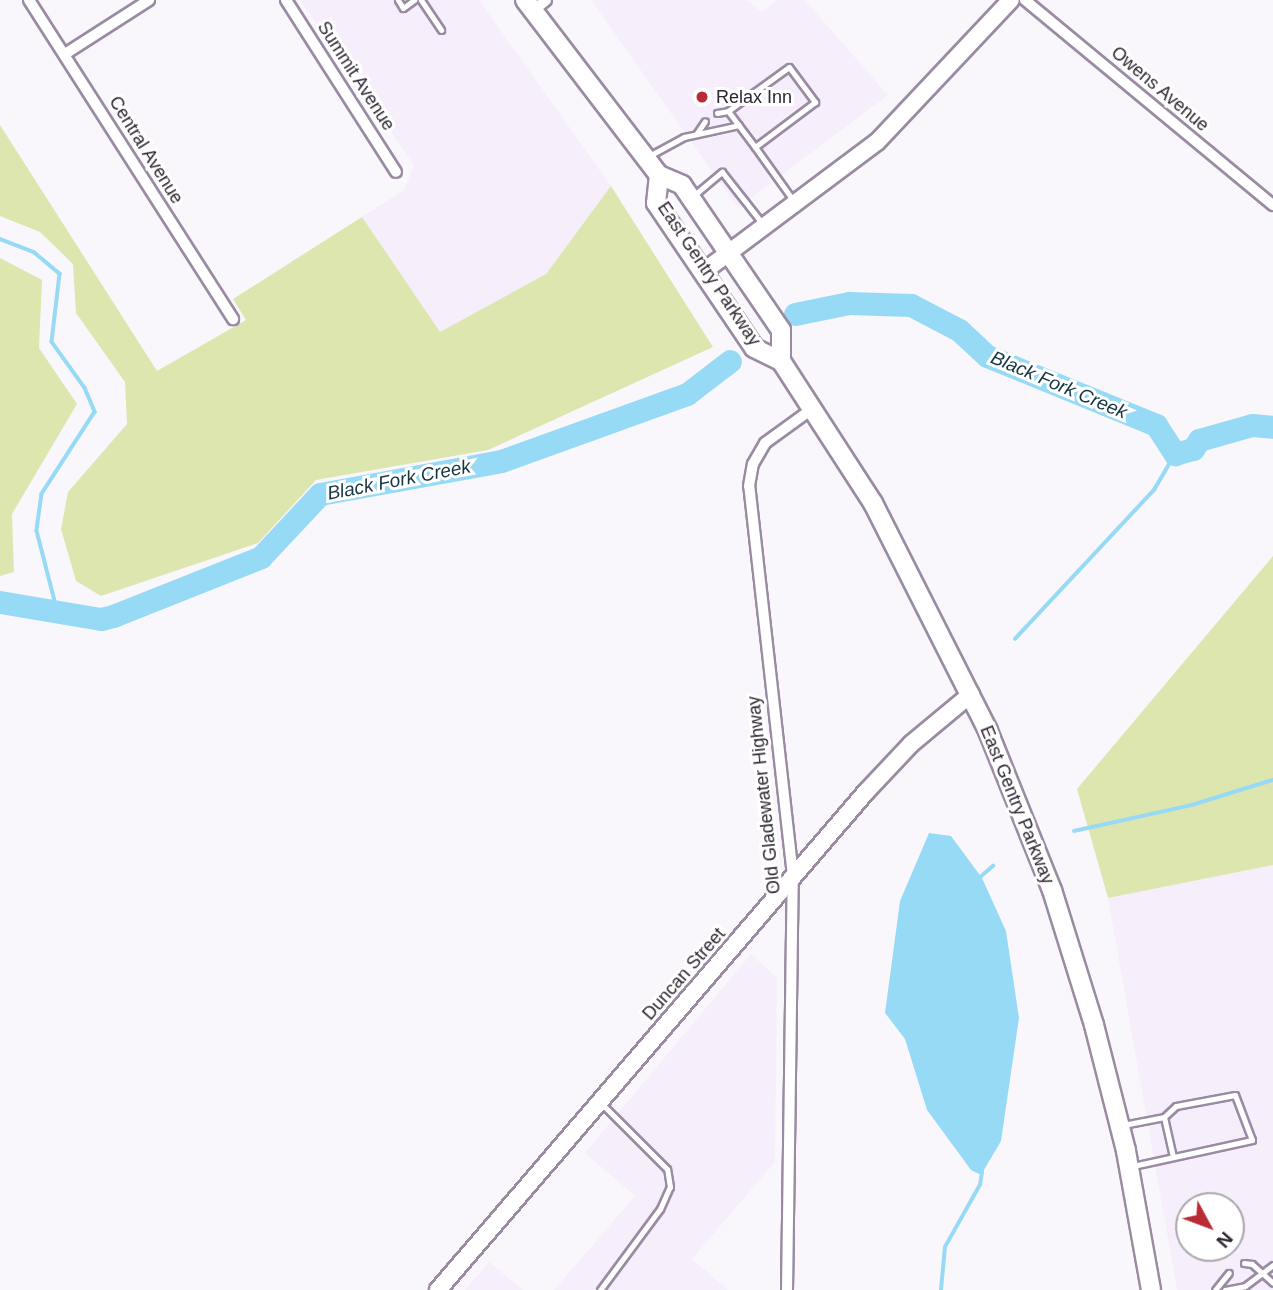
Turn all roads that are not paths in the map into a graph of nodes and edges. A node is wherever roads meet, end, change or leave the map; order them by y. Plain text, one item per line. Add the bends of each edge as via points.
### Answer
1 (29, 0) edge
2 (149, 0) edge
3 (286, 0) edge
4 (398, 0) edge
5 (414, 0) edge
6 (421, 0) edge
7 (1011, 0) edge
8 (1025, 0) edge
9 (535, 4) edge
10 (441, 30) dead end
11 (65, 54) junction
12 (728, 111) junction
13 (717, 113) dead end
14 (705, 121) dead end
15 (739, 125) junction
16 (697, 133) junction
17 (755, 146) junction
18 (646, 158) junction
19 (396, 172) dead end
20 (659, 175) junction
21 (691, 198) junction
22 (1273, 205) edge
23 (797, 206) junction
24 (765, 228) junction
25 (729, 254) junction
26 (703, 272) junction
27 (233, 319) dead end
28 (781, 361) junction
29 (812, 409) junction
30 (971, 694) junction
31 (793, 876) junction
32 (599, 1101) junction
33 (1164, 1117) junction
34 (1120, 1126) junction
35 (1173, 1157) junction
36 (1129, 1167) junction
37 (1244, 1263) dead end
38 (1273, 1265) edge
39 (1229, 1273) dead end
40 (1264, 1275) junction
41 (1273, 1283) edge
42 (438, 1290) edge
43 (600, 1290) edge
44 (787, 1290) edge
45 (1151, 1290) edge
46 (1215, 1290) edge
47 (1225, 1290) edge

1 - 11 street, Central Avenue
2 - 11 street
3 - 19 street, Summit Avenue
4 - 5 lane via 403,8
6 - 10 lane
7 - 23 street via 895,125
8 - 22 street, Owens Avenue
9 - 18 main road, East Gentry Parkway
11 - 27 street, Central Avenue
12 - 13 lane
12 - 15 lane
12 - 17 lane via 789,67 815,102
14 - 16 lane
15 - 16 lane
15 - 17 lane
16 - 18 lane
17 - 23 lane
18 - 20 main road, East Gentry Parkway
20 - 21 main road, East Gentry Parkway via 682,186
20 - 26 main road, East Gentry Parkway via 656,203
21 - 24 lane via 722,172
21 - 25 main road, East Gentry Parkway
23 - 24 street
24 - 25 street
25 - 26 street
25 - 28 main road, East Gentry Parkway via 781,330
26 - 28 main road, East Gentry Parkway via 754,348
28 - 29 main road, East Gentry Parkway
29 - 30 main road, East Gentry Parkway via 880,515
29 - 31 street, Old Gladewater Highway via 765,443 753,464 750,486
30 - 31 street, Duncan Street via 911,744
30 - 34 main road, East Gentry Parkway via 1052,890
31 - 32 street, Duncan Street
31 - 44 street, Old Gladewater Highway
32 - 42 street, Duncan Street
32 - 43 lane via 667,1169 670,1187 660,1209
33 - 34 lane
33 - 35 lane
33 - 35 lane via 1176,1106 1235,1095 1252,1140
34 - 36 main road, East Gentry Parkway
35 - 36 lane
36 - 45 main road, East Gentry Parkway
37 - 40 lane
38 - 40 lane
39 - 46 lane
40 - 41 lane
40 - 47 lane

